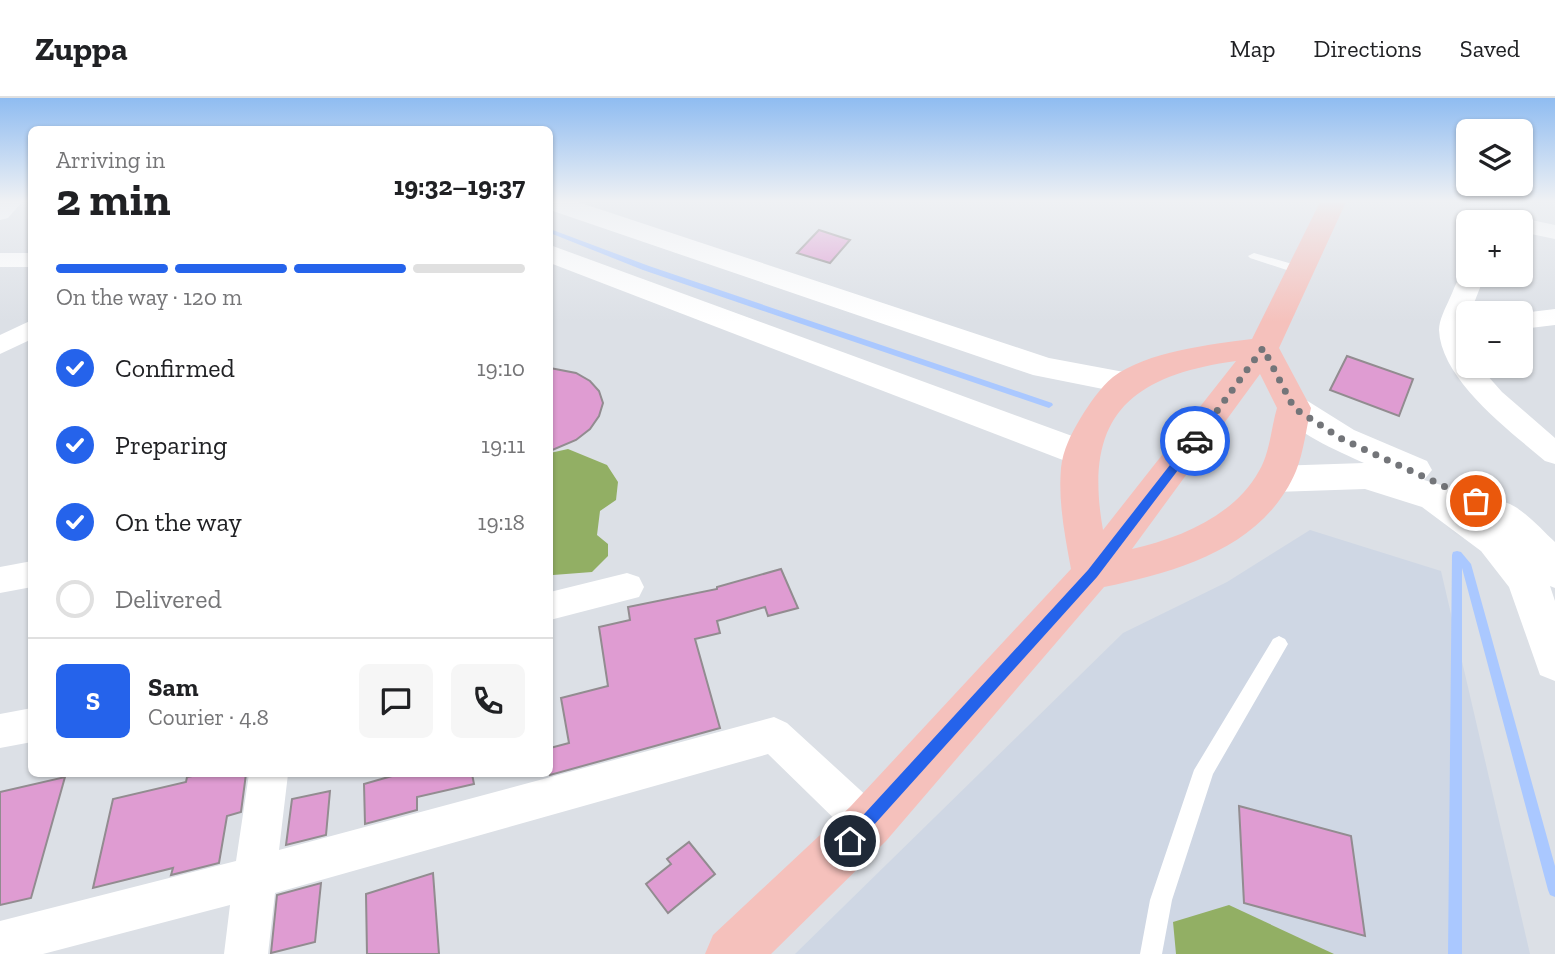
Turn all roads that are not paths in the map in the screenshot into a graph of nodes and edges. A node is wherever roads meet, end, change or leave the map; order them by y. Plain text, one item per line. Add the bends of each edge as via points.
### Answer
1 (670, 242) edge
2 (1314, 242) edge
3 (553, 254) edge
4 (1254, 256) dead end
5 (0, 260) edge
6 (28, 260) edge
7 (1301, 271) junction
8 (1555, 317) edge
9 (1533, 320) edge
10 (28, 330) edge
11 (0, 346) edge
12 (1263, 348) junction
13 (1479, 378) edge
14 (1128, 383) junction
15 (1294, 408) junction
16 (1543, 429) edge
17 (1081, 453) junction
18 (1555, 454) edge
19 (1275, 479) junction
20 (1507, 536) junction
21 (1555, 572) edge
22 (1092, 573) junction
23 (28, 574) edge
24 (0, 580) edge
25 (627, 587) dead end
26 (553, 605) edge
27 (1279, 644) dead end
28 (1555, 662) edge
29 (28, 726) edge
30 (0, 731) edge
31 (268, 777) edge
32 (868, 824) junction
33 (258, 877) junction
34 (755, 942) edge
35 (0, 943) edge
36 (246, 954) edge
37 (1151, 954) edge

1 - 14 street via 1044,368
2 - 7 main road
3 - 17 street
4 - 7 lane
5 - 6 street
7 - 12 main road
8 - 9 street
10 - 11 street
12 - 14 main road via 1218,353
12 - 15 main road
12 - 22 main road
13 - 16 street
14 - 17 main road via 1106,407
15 - 19 main road
15 - 20 street via 1342,439 1442,482 1493,510
16 - 18 street
17 - 22 main road via 1081,514
19 - 20 street via 1365,476 1435,497
19 - 22 main road via 1244,515 1214,538 1156,561
20 - 21 street via 1547,558
20 - 28 street
22 - 32 main road
23 - 24 street
25 - 26 street
27 - 37 lane via 1203,771 1161,900
29 - 30 street
31 - 33 street
32 - 33 street via 774,735
32 - 34 main road
33 - 35 street
33 - 36 street

